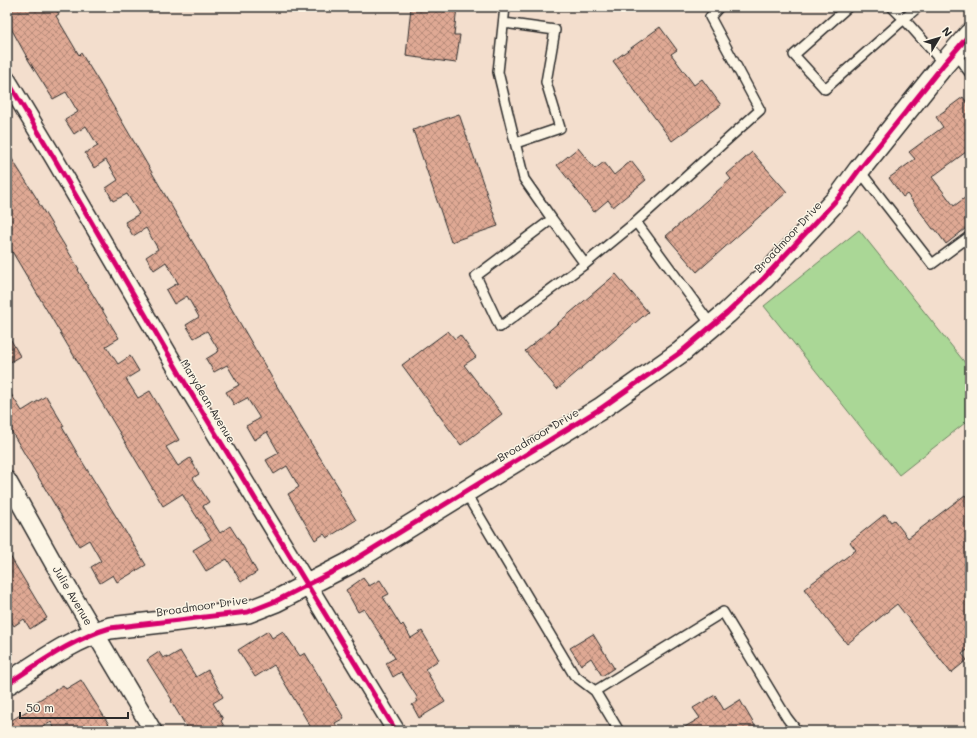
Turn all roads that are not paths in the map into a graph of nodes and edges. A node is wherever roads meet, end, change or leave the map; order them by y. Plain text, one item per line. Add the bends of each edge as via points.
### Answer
1 (505, 7) edge
2 (719, 7) edge
3 (848, 7) edge
4 (892, 7) edge
5 (918, 7) edge
6 (904, 19) junction
7 (504, 22) junction
8 (970, 34) edge
9 (949, 58) junction
10 (970, 73) edge
11 (7, 80) edge
12 (516, 143) junction
13 (859, 170) junction
14 (552, 219) junction
15 (636, 222) junction
16 (970, 236) edge
17 (585, 264) junction
18 (712, 326) junction
19 (7, 480) edge
20 (465, 492) junction
21 (306, 585) junction
22 (95, 632) junction
23 (7, 684) edge
24 (595, 691) junction
25 (153, 731) edge
26 (396, 731) edge
27 (619, 731) edge
28 (797, 731) edge

1 - 7 lane
2 - 15 lane via 710,17 760,110
3 - 6 lane via 794,55 825,89
4 - 6 lane
5 - 6 lane
6 - 9 lane
7 - 12 lane via 498,72
7 - 12 lane via 555,30 546,82 560,128
8 - 9 street, Broadmoor Drive
9 - 10 lane
9 - 13 street, Broadmoor Drive
11 - 21 street, Marydean Avenue
12 - 14 lane via 524,179
13 - 16 lane via 932,264
13 - 18 street, Broadmoor Drive via 840,196 764,278
14 - 17 lane
14 - 17 lane via 476,276 500,327
15 - 17 lane
15 - 18 lane
18 - 20 street, Broadmoor Drive via 681,352 600,409
19 - 22 street, Julie Avenue
20 - 21 street, Broadmoor Drive via 348,564
20 - 24 lane via 574,675
21 - 22 street, Broadmoor Drive via 248,612 122,626
21 - 26 street, Marydean Avenue
22 - 23 street, Broadmoor Drive via 73,642
22 - 25 street, Julie Avenue
24 - 27 lane
24 - 28 lane via 723,612

